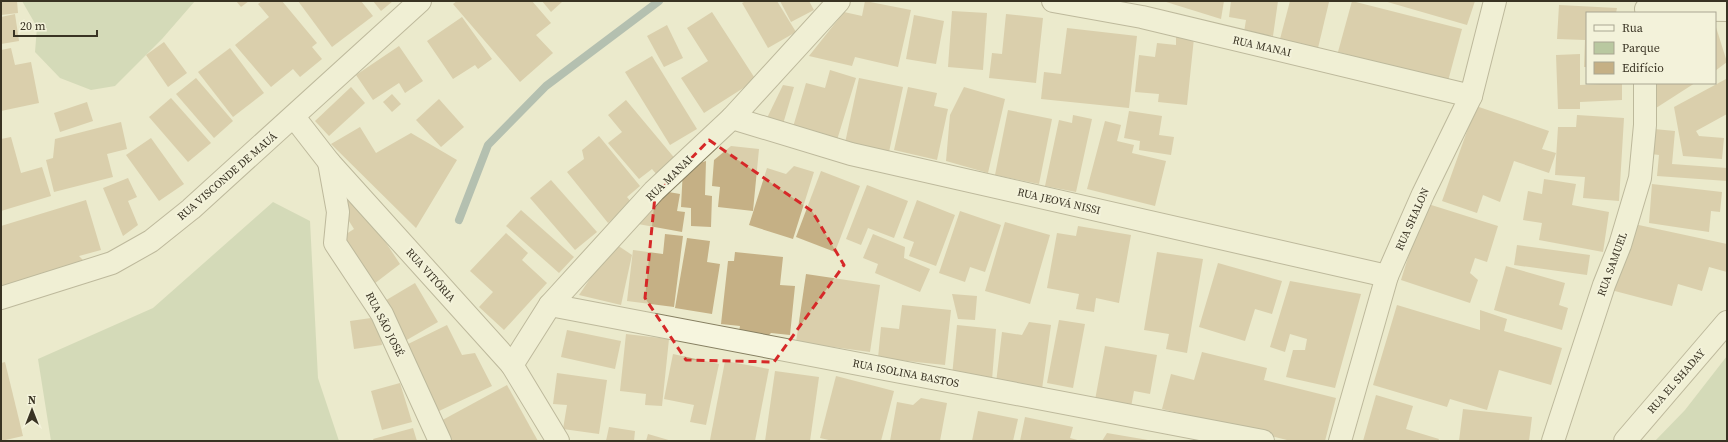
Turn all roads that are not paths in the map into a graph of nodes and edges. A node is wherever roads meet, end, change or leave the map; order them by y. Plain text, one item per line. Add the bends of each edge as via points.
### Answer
1 (420, 1) edge
2 (839, 1) edge
3 (1053, 1) edge
4 (1495, 1) edge
5 (1646, 8) edge
6 (1727, 10) edge
7 (1645, 84) edge
8 (1471, 96) junction
9 (294, 117) junction
10 (732, 118) junction
11 (330, 162) junction
12 (1387, 276) junction
13 (1, 298) edge
14 (550, 305) junction
15 (1727, 322) edge
16 (512, 365) junction
17 (440, 441) edge
18 (558, 441) edge
19 (1262, 441) edge
20 (1340, 441) edge
21 (1553, 441) edge
22 (1625, 441) edge

1 - 9 street, RUA VISCONDE DE MAUÁ
2 - 10 street, RUA MANAI
3 - 8 street, RUA MANAI via 1142,17
4 - 8 street, RUA SHALON
5 - 6 street
7 - 21 street, RUA SAMUEL via 1645,125 1640,178 1620,245 1604,285
8 - 12 street, RUA SHALON via 1423,194
9 - 11 street, RUA VITÓRIA
9 - 13 street, RUA VISCONDE DE MAUÁ via 191,209 151,241 112,264
10 - 12 street, RUA JEOVÁ NISSI via 851,154
10 - 14 street, RUA MANAI via 654,191
11 - 16 street, RUA VITÓRIA
11 - 17 street, RUA SÃO JOSÉ via 338,212 335,243 382,314
12 - 20 street, RUA SHALON
14 - 16 street, RUA MANAI
14 - 19 street, RUA ISOLINA BASTOS
15 - 22 street, RUA EL SHADAY
16 - 18 street, RUA VITÓRIA

